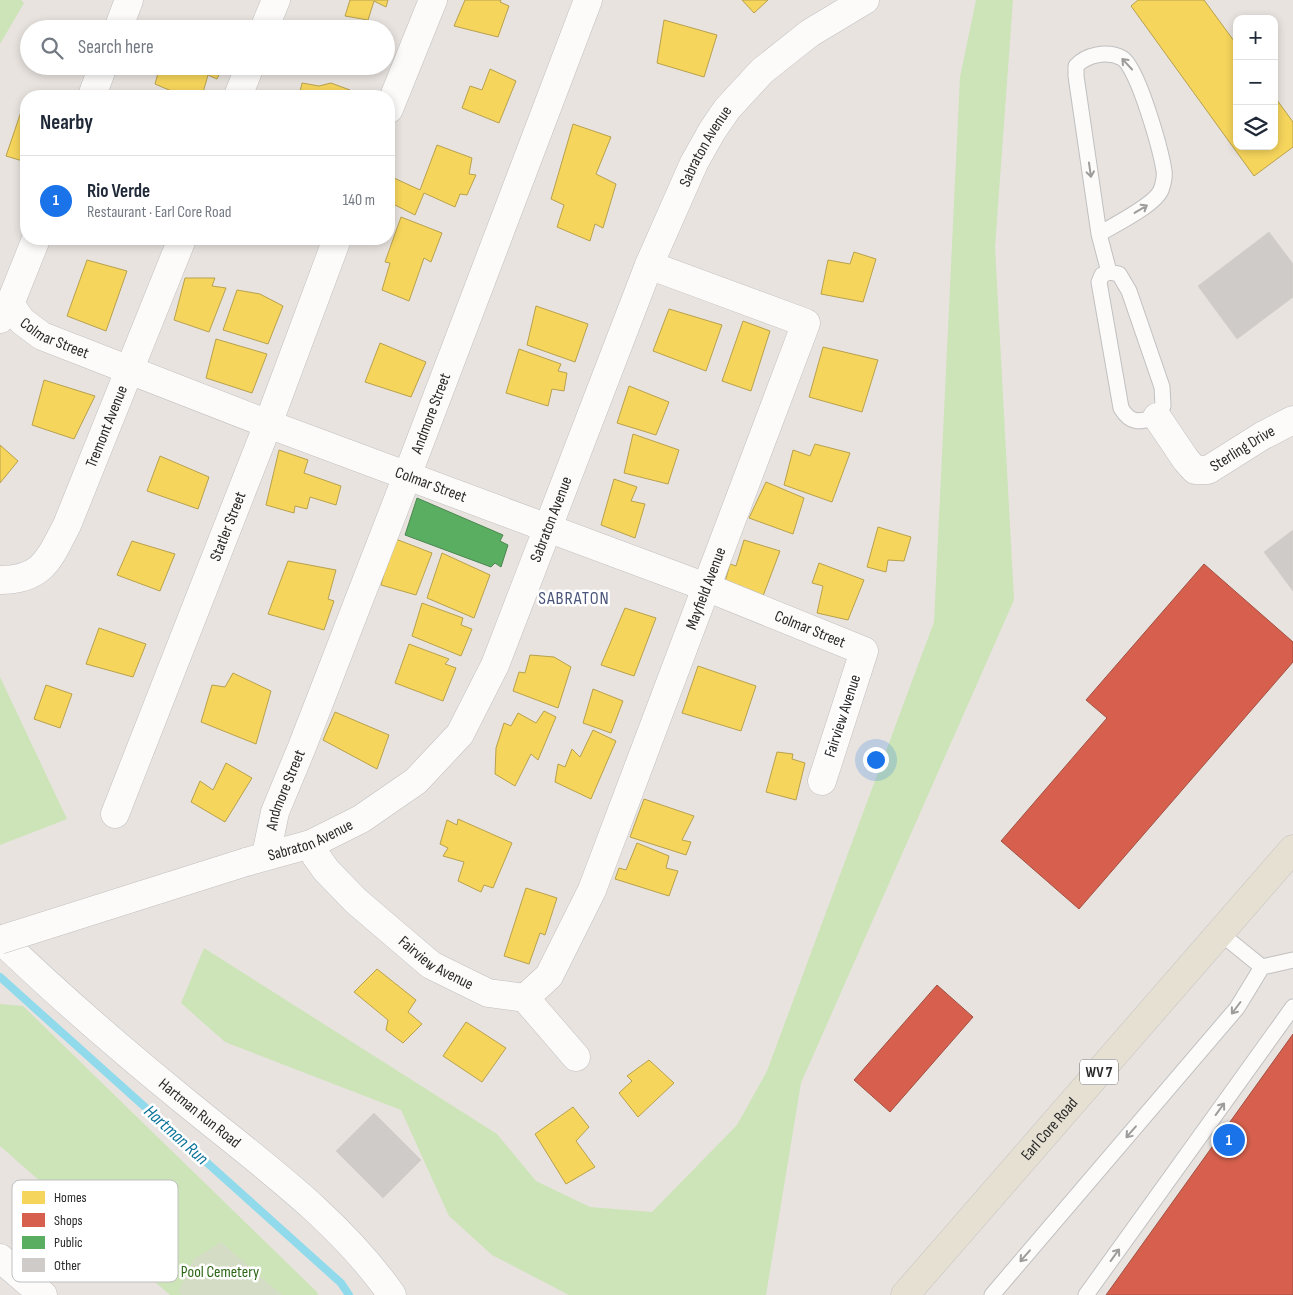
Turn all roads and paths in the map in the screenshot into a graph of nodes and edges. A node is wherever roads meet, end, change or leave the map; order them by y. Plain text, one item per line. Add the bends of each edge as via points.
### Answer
1 (129, 0) edge
2 (276, 0) edge
3 (433, 0) edge
4 (588, 0) edge
5 (865, 0) edge
6 (121, 20) edge
7 (268, 20) edge
8 (100, 75) edge
9 (246, 75) edge
10 (94, 90) edge
11 (240, 90) edge
12 (395, 94) edge
13 (1099, 234) junction
14 (33, 245) edge
15 (180, 245) edge
16 (335, 245) edge
17 (649, 265) junction
18 (1109, 272) junction
19 (5, 311) edge
20 (130, 369) junction
21 (1156, 417) junction
22 (1293, 420) edge
23 (268, 424) junction
24 (407, 476) junction
25 (548, 527) junction
26 (0, 580) edge
27 (706, 587) junction
28 (864, 651) joint
29 (822, 781) dead end
30 (114, 814) dead end
31 (311, 844) junction
32 (1293, 849) edge
33 (256, 859) junction
34 (1220, 933) junction
35 (0, 940) edge
36 (1293, 960) edge
37 (1262, 967) junction
38 (525, 998) junction
39 (1293, 1006) edge
40 (576, 1057) dead end
41 (24, 1282) edge
42 (43, 1295) edge
43 (392, 1295) edge
44 (905, 1295) edge
45 (992, 1295) edge
46 (1086, 1295) edge

1 - 6 street
2 - 7 street
3 - 12 street
4 - 24 street, Andmore Street
5 - 17 street, Sabraton Avenue via 810,33 775,59 727,110 694,163
8 - 10 street
9 - 11 street
13 -> 13 lane via 1152,202 1161,191 1165,173 1144,95 1133,70 1122,58 1096,54 1082,59 1076,66 1076,76
13 - 18 lane
14 - 19 street
15 - 20 street, Tremont Avenue
16 - 23 street, Statler Street
17 - 25 street, Sabraton Avenue
17 - 27 street, Mayfield Avenue via 806,323
18 - 21 lane via 1119,274 1129,291 1162,387 1163,406
18 - 21 lane via 1102,275 1099,282 1122,408 1127,418 1136,421
19 - 20 street, Colmar Street via 42,336
20 - 23 street, Colmar Street
20 - 26 street, Tremont Avenue via 67,525 49,559 33,574
21 - 22 street, Sterling Drive via 1195,470 1208,470
23 - 24 street, Colmar Street
23 - 30 street, Statler Street
24 - 25 street, Colmar Street
24 - 33 street, Andmore Street
25 - 27 street, Colmar Street
25 - 31 street, Sabraton Avenue via 496,665 460,734 416,781 361,819
27 - 28 street, Colmar Street
27 - 38 street, Mayfield Avenue via 592,890 550,976
28 - 29 street, Fairview Avenue
31 - 33 street, Sabraton Avenue
31 - 38 street, Fairview Avenue via 326,870 356,901 431,965 488,993
32 - 34 main road, Earl Core Road / WV 7
33 - 35 street, Sabraton Avenue, bridge
34 - 37 lane
34 - 44 main road, Earl Core Road / WV 7
35 - 43 street, Hartman Run Road via 187,1104 315,1208 351,1244
36 - 37 lane
37 -> 45 lane via 1237,1008
38 - 40 street
46 -> 39 lane
41 - 42 street

